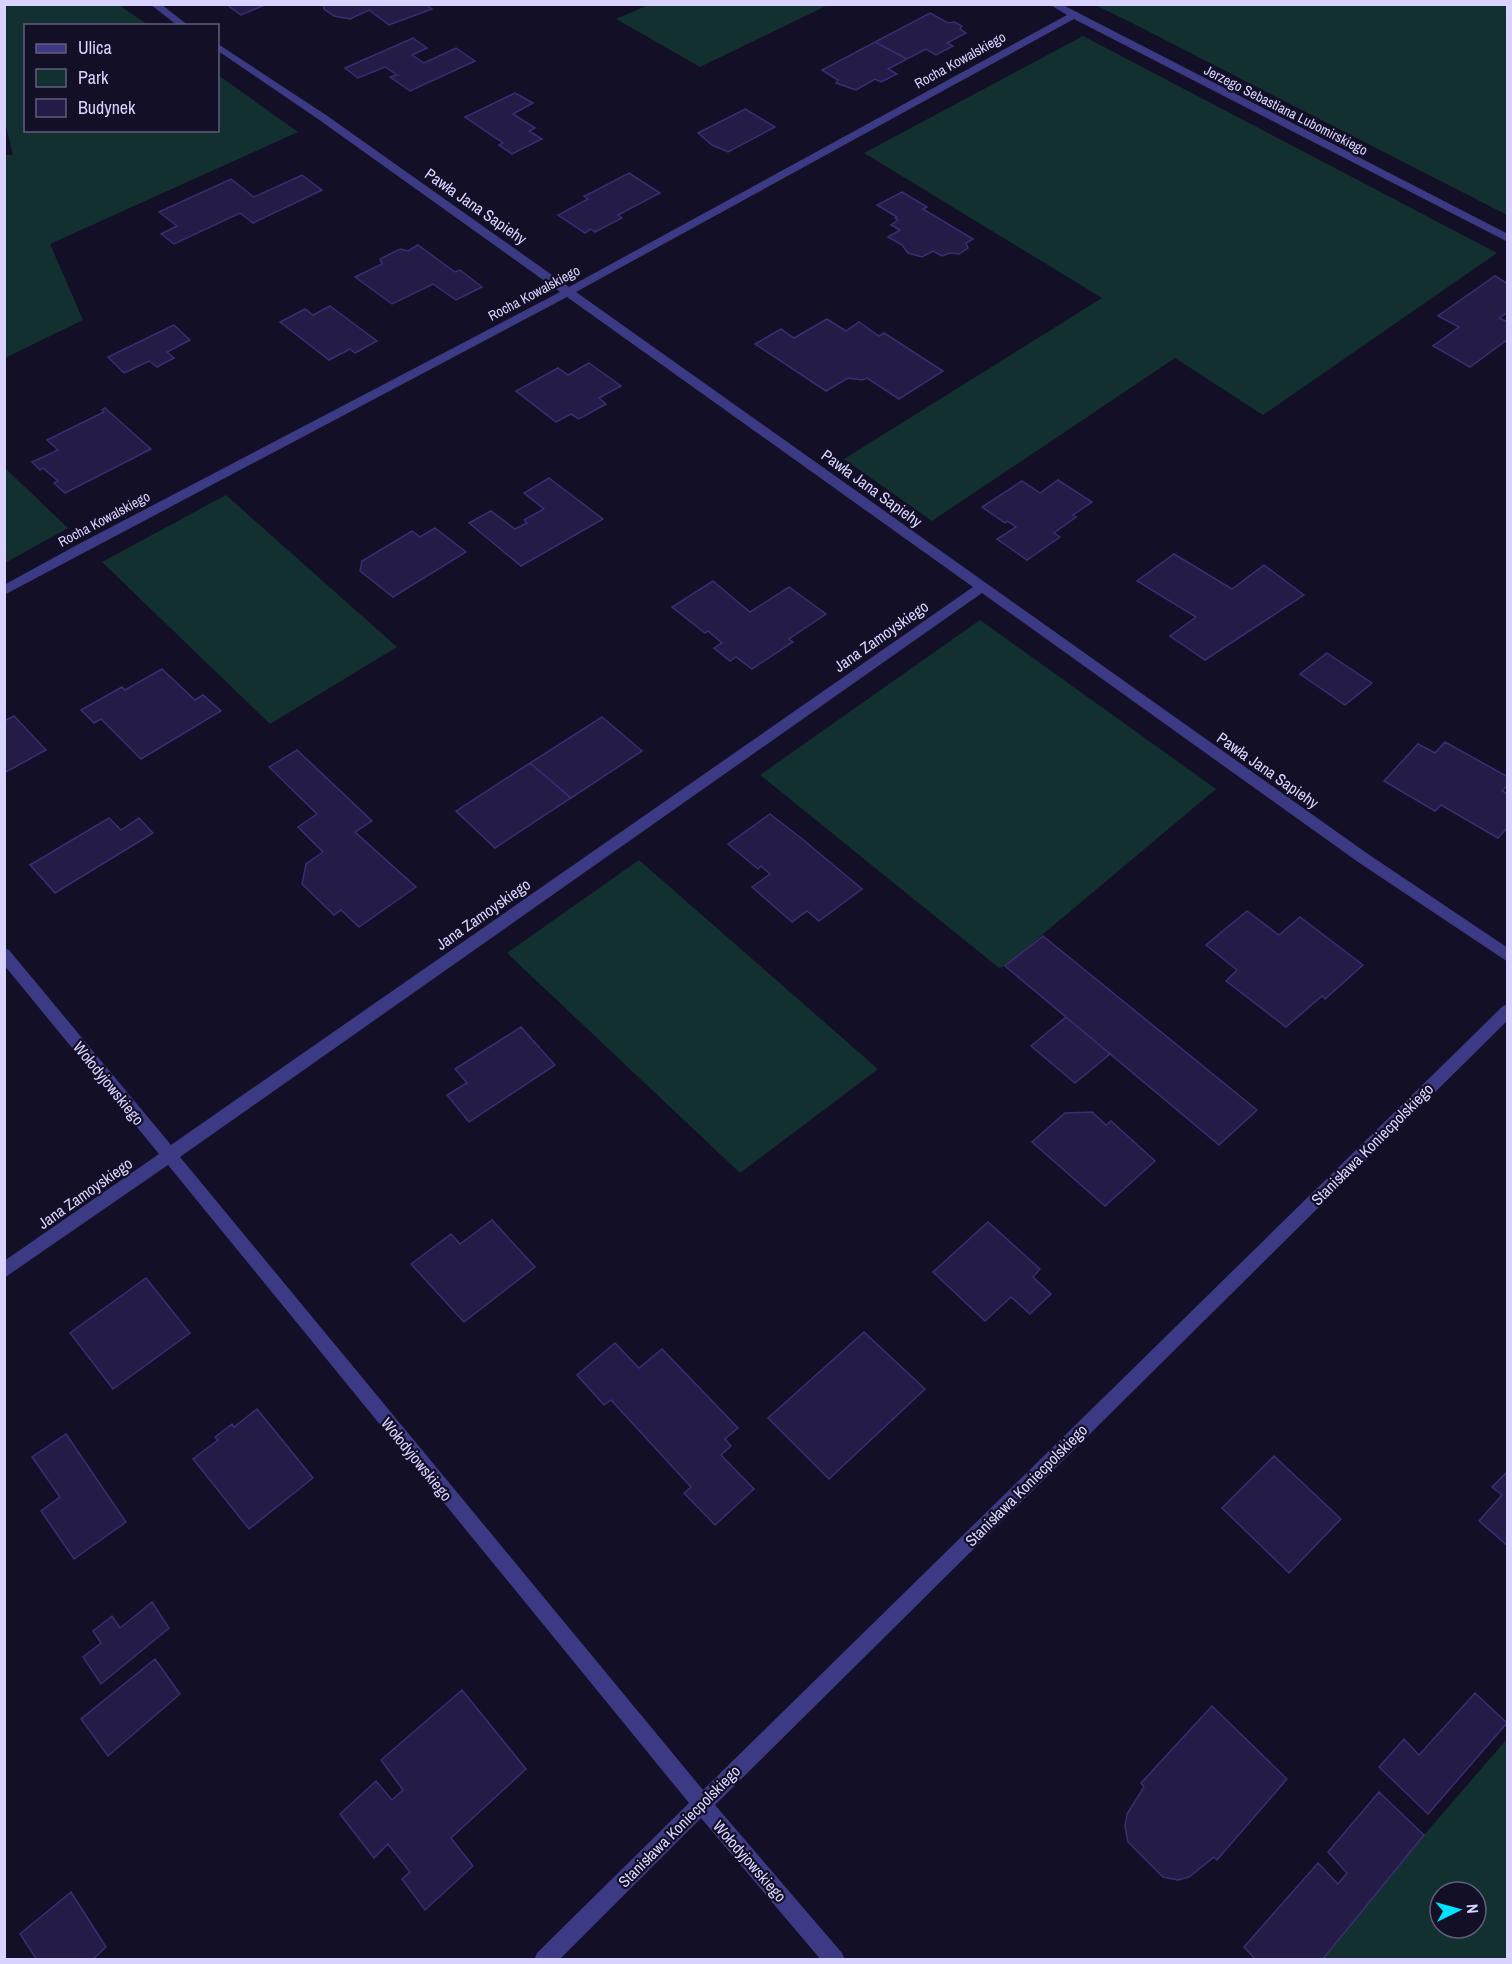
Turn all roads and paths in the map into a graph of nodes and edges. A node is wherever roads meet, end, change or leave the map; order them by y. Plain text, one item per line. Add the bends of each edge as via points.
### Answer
1 (154, 4) edge
2 (1053, 4) edge
3 (1074, 15) junction
4 (182, 24) edge
5 (219, 48) edge
6 (1508, 239) edge
7 (568, 292) junction
8 (982, 587) junction
9 (4, 591) edge
10 (4, 954) edge
11 (1508, 956) edge
12 (1508, 1010) edge
13 (168, 1156) junction
14 (4, 1271) edge
15 (702, 1804) junction
16 (544, 1959) edge
17 (835, 1959) edge

1 - 4 street
2 - 3 street, Jerzego Sebastiana Lubomirskiego
3 - 6 street, Jerzego Sebastiana Lubomirskiego
3 - 7 street, Rocha Kowalskiego
5 - 7 street, Pawła Jana Sapiehy
7 - 8 street, Pawła Jana Sapiehy
7 - 9 street, Rocha Kowalskiego
8 - 11 street, Pawła Jana Sapiehy via 1363,858
8 - 13 street, Jana Zamoyskiego
10 - 13 street, Wołodyjowskiego
12 - 15 street, Stanisława Koniecpolskiego
13 - 14 street, Jana Zamoyskiego
13 - 15 street, Wołodyjowskiego
15 - 16 street, Stanisława Koniecpolskiego
15 - 17 street, Wołodyjowskiego

